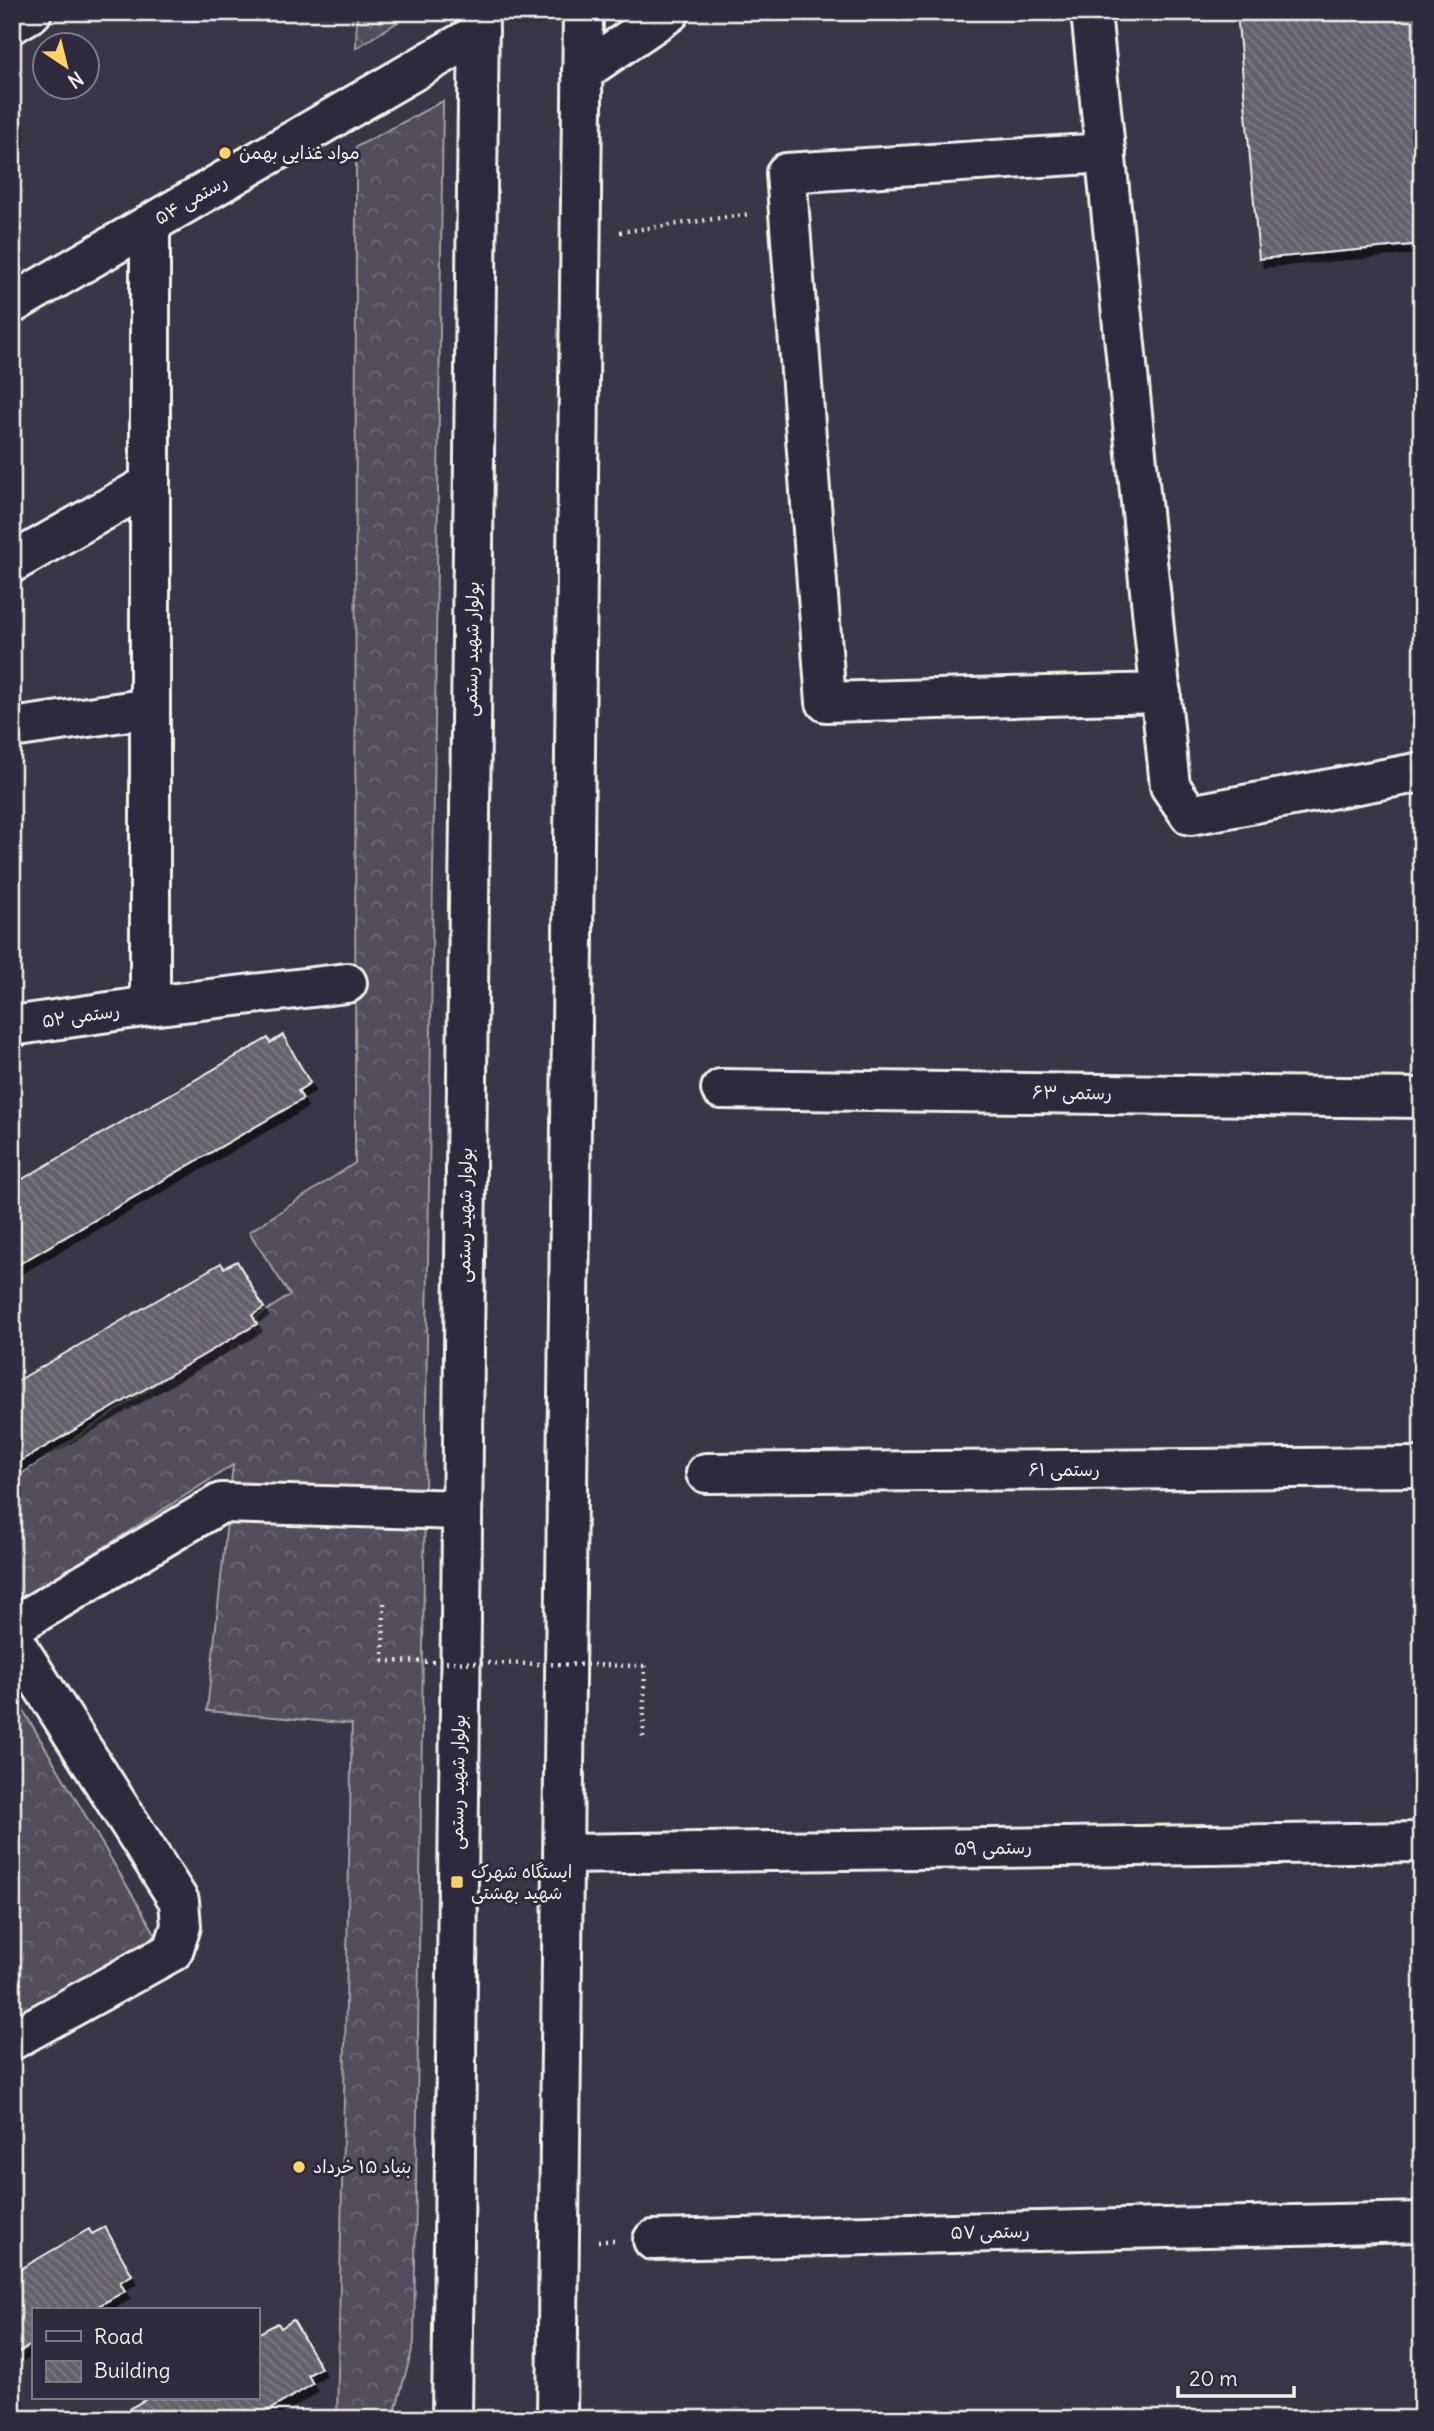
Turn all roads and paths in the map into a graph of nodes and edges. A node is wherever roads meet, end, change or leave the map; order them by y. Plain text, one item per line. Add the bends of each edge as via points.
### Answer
1 (32, 12) edge
2 (583, 12) edge
3 (670, 12) edge
4 (1091, 12) edge
5 (479, 23) edge
6 (12, 24) edge
7 (582, 72) junction
8 (1106, 153) junction
9 (789, 209) junction
10 (149, 224) junction
11 (580, 238) junction
12 (12, 304) edge
13 (150, 484) junction
14 (12, 563) edge
15 (1161, 693) junction
16 (149, 708) junction
17 (12, 729) edge
18 (1422, 772) edge
19 (347, 983) dead end
20 (150, 1006) junction
21 (12, 1026) edge
22 (721, 1089) dead end
23 (1422, 1098) edge
24 (1422, 1467) edge
25 (706, 1473) dead end
26 (462, 1510) junction
27 (384, 1603) dead end
28 (12, 1627) edge
29 (12, 1638) edge
30 (643, 1737) dead end
31 (1422, 1842) edge
32 (564, 1854) junction
33 (12, 2040) edge
34 (1422, 2222) edge
35 (653, 2240) joint
36 (559, 2242) junction
37 (452, 2419) edge
38 (556, 2419) edge

1 - 6 street
2 - 7 street
3 - 7 street
4 - 8 street
5 - 10 street, رستمی ۵۴
5 - 26 street, بولوار شهید رستمی
7 - 11 street
8 - 9 street via 786,173
8 - 15 street
9 - 11 path
9 - 15 street via 826,702
10 - 12 street, رستمی ۵۴
10 - 13 street
11 - 32 street
13 - 14 street
13 - 16 street
15 - 18 street via 1170,786 1190,814
16 - 17 street
16 - 20 street
19 - 20 street, رستمی ۵۲
20 - 21 street, رستمی ۵۲
22 - 23 street, رستمی ۶۳
24 - 25 street, رستمی ۶۱
26 - 28 street via 221,1503
26 - 37 street, بولوار شهید رستمی
27 - 30 path, bridge via 383,1661 645,1666
29 - 33 street via 179,1901 181,1926 173,1951
31 - 32 street, رستمی ۵۹
32 - 36 street
34 - 35 street, رستمی ۵۷
35 - 36 path
36 - 38 street

